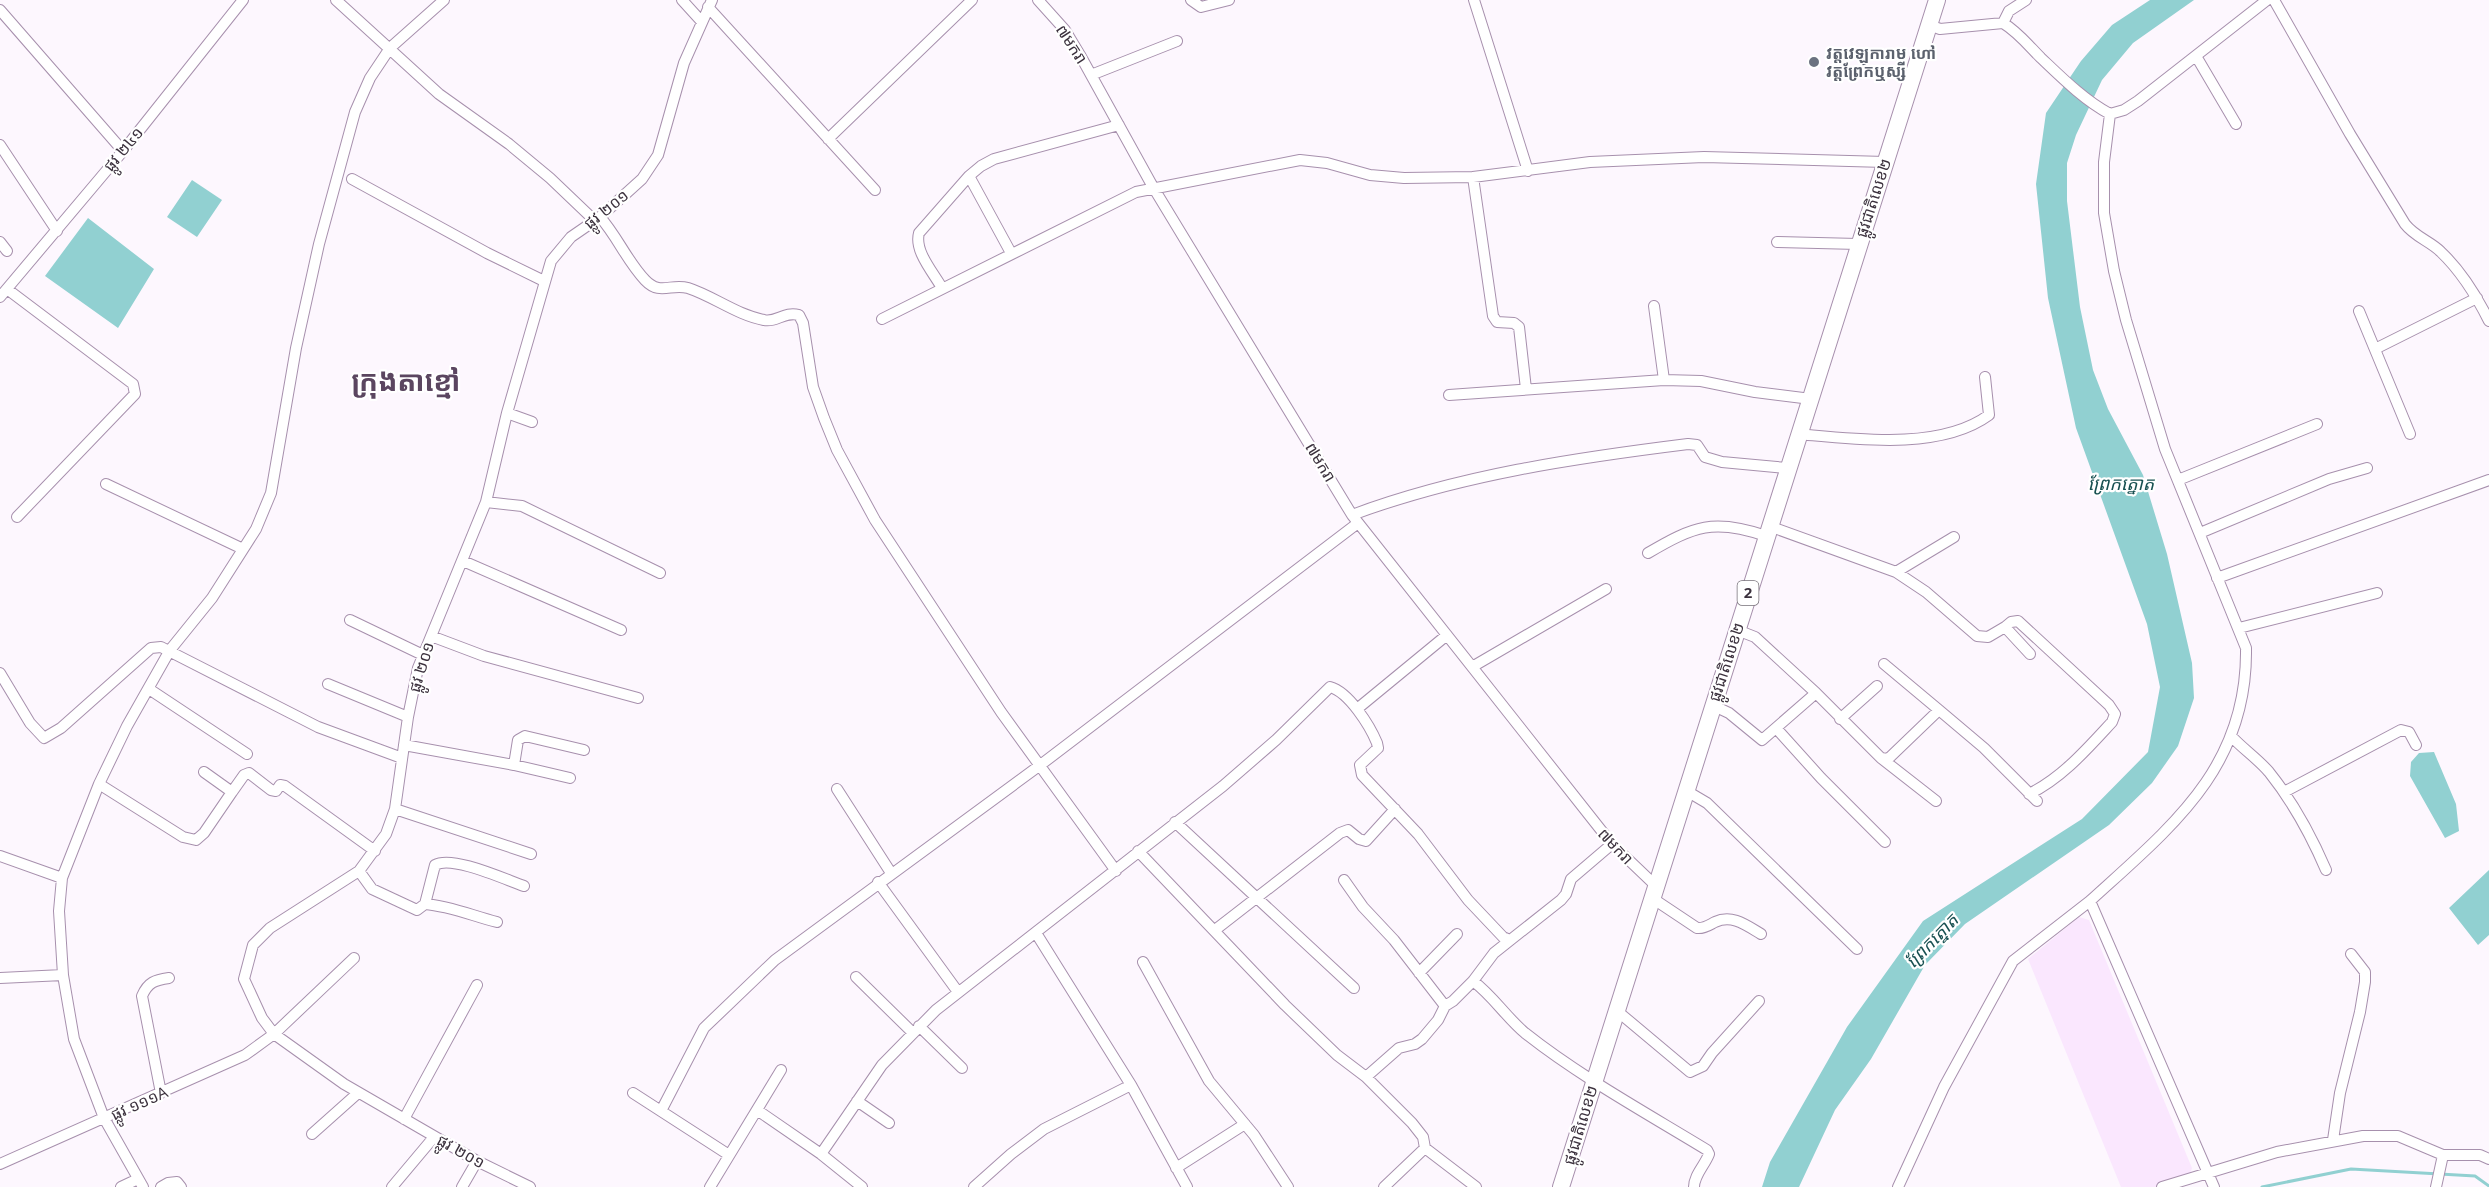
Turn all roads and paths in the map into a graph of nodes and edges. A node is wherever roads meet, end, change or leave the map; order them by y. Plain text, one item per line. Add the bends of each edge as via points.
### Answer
1 (243, 0) edge
2 (336, 0) edge
3 (682, 0) edge
4 (972, 0) edge
5 (1038, 0) edge
6 (1191, 0) edge
7 (1230, 0) edge
8 (1474, 0) edge
9 (1936, 0) edge
10 (2026, 0) edge
11 (2266, 0) edge
12 (2274, 0) edge
13 (441, 1) edge
14 (710, 4) edge
15 (0, 10) edge
16 (702, 22) junction
17 (2003, 23) junction
18 (1929, 25) junction
19 (1177, 41) dead end
20 (390, 48) junction
21 (2196, 56) junction
22 (1091, 75) junction
23 (2110, 114) junction
24 (1119, 124) junction
25 (2236, 124) dead end
26 (828, 139) junction
27 (0, 145) edge
28 (123, 151) junction
29 (1885, 162) junction
30 (1528, 171) junction
31 (969, 176) junction
32 (1473, 177) junction
33 (352, 179) dead end
34 (1153, 187) junction
35 (875, 190) dead end
36 (597, 218) junction
37 (57, 231) junction
38 (1777, 242) dead end
39 (1858, 244) junction
40 (1011, 253) junction
41 (544, 281) junction
42 (942, 288) junction
43 (3, 293) edge
44 (2477, 297) junction
45 (1654, 306) dead end
46 (2359, 311) dead end
47 (882, 319) dead end
48 (2489, 321) edge
49 (2375, 349) junction
50 (1985, 377) dead end
51 (1664, 380) junction
52 (1526, 388) junction
53 (1449, 395) dead end
54 (1810, 399) junction
55 (507, 413) junction
56 (532, 422) dead end
57 (2317, 424) dead end
58 (1798, 434) junction
59 (2410, 434) dead end
60 (1787, 468) junction
61 (2367, 468) dead end
62 (2178, 480) junction
63 (2489, 480) edge
64 (106, 484) dead end
65 (486, 502) junction
66 (17, 518) dead end
67 (1355, 519) junction
68 (1768, 531) junction
69 (2200, 533) junction
70 (1954, 537) dead end
71 (243, 549) junction
72 (1648, 553) dead end
73 (463, 561) junction
74 (1896, 572) junction
75 (660, 573) dead end
76 (2217, 578) junction
77 (1606, 589) dead end
78 (2377, 593) dead end
79 (350, 620) dead end
80 (2005, 627) junction
81 (2239, 628) junction
82 (621, 630) dead end
83 (1737, 630) junction
84 (1446, 635) junction
85 (431, 636) junction
86 (170, 650) junction
87 (423, 654) junction
88 (2030, 654) dead end
89 (1884, 664) dead end
90 (1472, 667) junction
91 (0, 673) edge
92 (328, 684) dead end
93 (1877, 686) dead end
94 (149, 689) junction
95 (1816, 693) junction
96 (638, 698) dead end
97 (1712, 705) junction
98 (1357, 710) junction
99 (1939, 710) junction
100 (408, 717) junction
101 (1840, 719) junction
102 (1776, 728) junction
103 (2231, 736) junction
104 (404, 745) junction
105 (2416, 745) dead end
106 (585, 750) dead end
107 (246, 754) dead end
108 (402, 758) junction
109 (1881, 758) junction
110 (514, 765) junction
111 (1039, 766) junction
112 (204, 772) dead end
113 (570, 778) dead end
114 (99, 784) junction
115 (837, 789) dead end
116 (1685, 790) junction
117 (232, 792) junction
118 (2284, 792) junction
119 (1936, 801) dead end
120 (395, 809) junction
121 (1395, 809) junction
122 (1174, 822) junction
123 (1885, 842) dead end
124 (1612, 844) junction
125 (375, 851) junction
126 (1138, 851) junction
127 (531, 854) dead end
128 (0, 856) edge
129 (2326, 870) dead end
130 (359, 871) junction
131 (1116, 871) junction
132 (891, 873) junction
133 (62, 879) junction
134 (1344, 880) dead end
135 (878, 882) junction
136 (524, 886) dead end
137 (1654, 892) junction
138 (1256, 897) junction
139 (2090, 902) junction
140 (425, 904) junction
141 (497, 922) dead end
142 (1215, 930) junction
143 (1036, 933) junction
144 (1761, 933) dead end
145 (1457, 934) dead end
146 (1510, 940) junction
147 (1857, 949) dead end
148 (2351, 954) dead end
149 (354, 958) dead end
150 (1143, 962) dead end
151 (1419, 973) junction
152 (63, 975) junction
153 (856, 977) dead end
154 (0, 978) edge
155 (169, 978) dead end
156 (1473, 981) junction
157 (477, 985) dead end
158 (1354, 988) dead end
159 (958, 992) junction
160 (1759, 1001) dead end
161 (1445, 1006) junction
162 (1616, 1010) junction
163 (915, 1029) junction
164 (274, 1034) junction
165 (962, 1068) dead end
166 (781, 1070) dead end
167 (1366, 1077) junction
168 (1594, 1081) junction
169 (1131, 1085) junction
170 (161, 1093) junction
171 (358, 1093) junction
172 (633, 1093) dead end
173 (857, 1101) junction
174 (757, 1110) junction
175 (661, 1111) junction
176 (104, 1118) junction
177 (404, 1119) junction
178 (889, 1124) dead end
179 (1245, 1124) junction
180 (312, 1134) dead end
181 (434, 1137) junction
182 (2332, 1140) junction
183 (1425, 1148) junction
184 (821, 1154) junction
185 (729, 1155) junction
186 (2443, 1155) junction
187 (2489, 1159) edge
188 (477, 1161) junction
189 (0, 1164) edge
190 (1176, 1168) junction
191 (2208, 1172) junction
192 (140, 1183) edge
193 (121, 1187) edge
194 (161, 1187) edge
195 (181, 1187) edge
196 (392, 1187) edge
197 (462, 1187) edge
198 (530, 1187) edge
199 (710, 1187) edge
200 (862, 1187) edge
201 (974, 1187) edge
202 (1187, 1187) edge
203 (1288, 1187) edge
204 (1384, 1187) edge
205 (1476, 1187) edge
206 (1561, 1187) edge
207 (1694, 1187) edge
208 (1898, 1187) edge
209 (2162, 1187) edge
210 (2214, 1187) edge
211 (2436, 1187) edge

1 - 28 street, ផ្លូវ ២៤១
2 - 20 street
3 - 16 street
4 - 26 street
5 - 22 street, ៧មករា via 1065,30
6 - 7 street via 1201,7
8 - 30 street
9 - 18 highway, ផ្លូវជាតិលេខ២ / 2
10 - 17 street via 2009,11
11 - 21 street
12 - 44 street via 2405,224 2443,254
13 - 20 street
14 - 16 street, ផ្លូវ ២០១
14 - 26 street
15 - 28 street
16 - 36 street, ផ្លូវ ២០១ via 684,63 658,154 642,179
17 - 18 street via 1940,28
17 - 23 street
18 - 29 highway, ផ្លូវជាតិលេខ២ / 2
19 - 22 street
20 - 36 street via 439,94 509,144
20 - 71 street via 370,78 352,122 296,348 271,493
21 - 23 street via 2124,110
21 - 25 street
22 - 24 street, ៧មករា
23 - 62 street via 2104,162 2104,213 2114,271 2165,449
24 - 31 street via 994,159
24 - 34 street, ៧មករា
26 - 35 street
27 - 37 street
28 - 37 street, ផ្លូវ ២៤១
29 - 30 street via 1704,157 1590,162
29 - 39 highway, ផ្លូវជាតិលេខ២ / 2
30 - 32 street
31 - 40 street
31 - 42 street via 919,233 917,241
32 - 34 street via 1370,175 1300,159
32 - 52 street via 1493,316 1497,322 1519,327
33 - 41 street
34 - 40 street
34 - 67 street, ៧មករា
36 - 41 street, ផ្លូវ ២០១ via 571,237 550,261
36 - 111 street via 610,228 646,281 656,288 687,288 764,321 791,313 799,315 813,387 837,450 891,545
37 - 43 street, ផ្លូវ ២៤១
38 - 39 street
39 - 54 highway, ផ្លូវជាតិលេខ២ / 2
40 - 42 street
41 - 55 street, ផ្លូវ ២០១
42 - 47 street
43 - 66 street via 135,389 135,394
44 - 48 street
44 - 49 street
45 - 51 street
46 - 49 street
49 - 59 street
50 - 58 street via 1989,415 1947,433 1867,441
51 - 52 street via 1564,389
51 - 54 street via 1701,381
52 - 53 street
54 - 58 highway, ផ្លូវជាតិលេខ២ / 2
55 - 56 street
55 - 65 street, ផ្លូវ ២០១
57 - 62 street
58 - 60 highway, ផ្លូវជាតិលេខ២ / 2
60 - 67 street via 1722,462 1705,457 1697,445 1688,444 1562,462 1429,489
60 - 68 highway, ផ្លូវជាតិលេខ២ / 2
61 - 69 street
62 - 69 street
63 - 76 street
64 - 71 street
65 - 73 street, ផ្លូវ ២០១
65 - 75 street via 522,506
67 - 84 street, ៧មករា
67 - 111 street
68 - 72 street via 1712,526 1690,529
68 - 74 street
68 - 83 highway, ផ្លូវជាតិលេខ២ / 2
69 - 76 street
70 - 74 street
71 - 86 street via 212,598
73 - 82 street
73 - 85 street, ផ្លូវ ២០១
74 - 80 street via 1977,636 1988,637
76 - 81 street
77 - 90 street
78 - 81 street
79 - 87 street
80 - 88 street
80 - 99 street via 2018,621 2109,705 2115,714 2112,722 2033,798 1984,748
81 - 103 street via 2246,648 2246,677
83 - 95 street via 1755,637
83 - 97 highway, ផ្លូវជាតិលេខ២ / 2
84 - 90 street, ៧មករា
84 - 98 street
85 - 87 street, ផ្លូវ ២០១
85 - 96 street via 484,656
86 - 91 street via 151,648 61,728 44,738 30,723
86 - 94 street
86 - 108 street via 318,727
87 - 100 street, ផ្លូវ ២០១
89 - 99 street
90 - 124 street, ៧មករា
92 - 100 street
93 - 101 street
94 - 107 street
94 - 114 street
95 - 101 street
95 - 102 street
97 - 102 street via 1729,712 1762,740
97 - 116 highway, ផ្លូវជាតិលេខ២ / 2
98 - 121 street via 1378,748 1360,765 1360,771
98 - 122 street via 1342,693 1330,687 1265,750
99 - 109 street via 1888,759
100 - 104 street, ផ្លូវ ២០១
101 - 109 street
102 - 123 street
103 - 118 street
103 - 139 street via 2192,804
104 - 108 street, ផ្លូវ ២០១
104 - 110 street
105 - 118 street via 2409,732 2401,730
106 - 110 street via 525,736 518,740
108 - 120 street, ផ្លូវ ២០១
109 - 119 street
110 - 113 street
111 - 131 street
111 - 132 street
112 - 117 street
114 - 117 street via 183,837 196,840
114 - 133 street
115 - 132 street
116 - 137 highway, ផ្លូវជាតិលេខ២ / 2
116 - 147 street via 1707,803
117 - 125 street via 249,774 272,790 285,786
118 - 129 street
120 - 125 street, ផ្លូវ ២០១
120 - 127 street
121 - 138 street via 1366,841 1344,830
121 - 146 street via 1468,900
122 - 126 street
122 - 138 street
124 - 137 street, ៧មករា
124 - 146 street via 1571,879 1561,900
125 - 130 street, ផ្លូវ ២០១
126 - 131 street
126 - 142 street
128 - 133 street
130 - 140 street via 372,889 387,898 417,910
130 - 164 street, ផ្លូវ ២០១ via 270,928 253,945 244,979
131 - 143 street
132 - 135 street
133 - 152 street via 59,911
134 - 151 street
135 - 159 street
135 - 175 street via 775,960 723,1008 705,1028
136 - 140 street via 445,862 435,865
137 - 144 street, ៧មករា via 1697,928 1727,918
137 - 162 highway, ផ្លូវជាតិលេខ២ / 2
138 - 142 street
138 - 158 street
139 - 191 street
139 - 208 street via 2013,961 1944,1087
140 - 141 street via 443,905
142 - 167 street via 1285,1005
143 - 159 street
143 - 169 street
145 - 151 street
146 - 156 street via 1494,952
148 - 182 street via 2365,972 2365,982
149 - 164 street, ផ្លូវ ១១១A
150 - 179 street via 1209,1081
151 - 161 street
152 - 154 street
152 - 176 street via 74,1039
153 - 163 street
155 - 170 street via 154,980 142,996
156 - 161 street
156 - 168 street via 1525,1032
157 - 177 street
159 - 163 street
160 - 162 street via 1703,1066 1690,1072
161 - 167 street via 1422,1039 1399,1048
162 - 168 highway, ផ្លូវជាតិលេខ២ / 2
163 - 165 street
163 - 173 street via 882,1065
164 - 170 street, ផ្លូវ ១១១A via 245,1055
164 - 171 street, ផ្លូវ ២០១
166 - 174 street
167 - 183 street via 1423,1137
168 - 206 highway, ផ្លូវជាតិលេខ២ / 2
168 - 207 street via 1707,1150 1709,1154
169 - 190 street
169 - 201 street via 1044,1129
170 - 176 street, ផ្លូវ ១១១A
171 - 177 street, ផ្លូវ ២០១
171 - 180 street
172 - 175 street
173 - 178 street
173 - 184 street
174 - 184 street
174 - 185 street
175 - 185 street
176 - 189 street, ផ្លូវ ១១១A
176 - 192 street
177 - 181 street, ផ្លូវ ២០១
179 - 190 street
179 - 203 street
181 - 188 street, ផ្លូវ ២០១
181 - 196 street
182 - 186 street via 2398,1136
182 - 191 street
183 - 204 street
183 - 205 street
184 - 200 street
185 - 199 street
186 - 187 street via 2481,1155
186 - 211 street
188 - 197 street
188 - 198 street, ផ្លូវ ២០១
190 - 202 street
191 - 209 street
191 - 210 street
192 - 193 street
194 - 195 street via 177,1182

